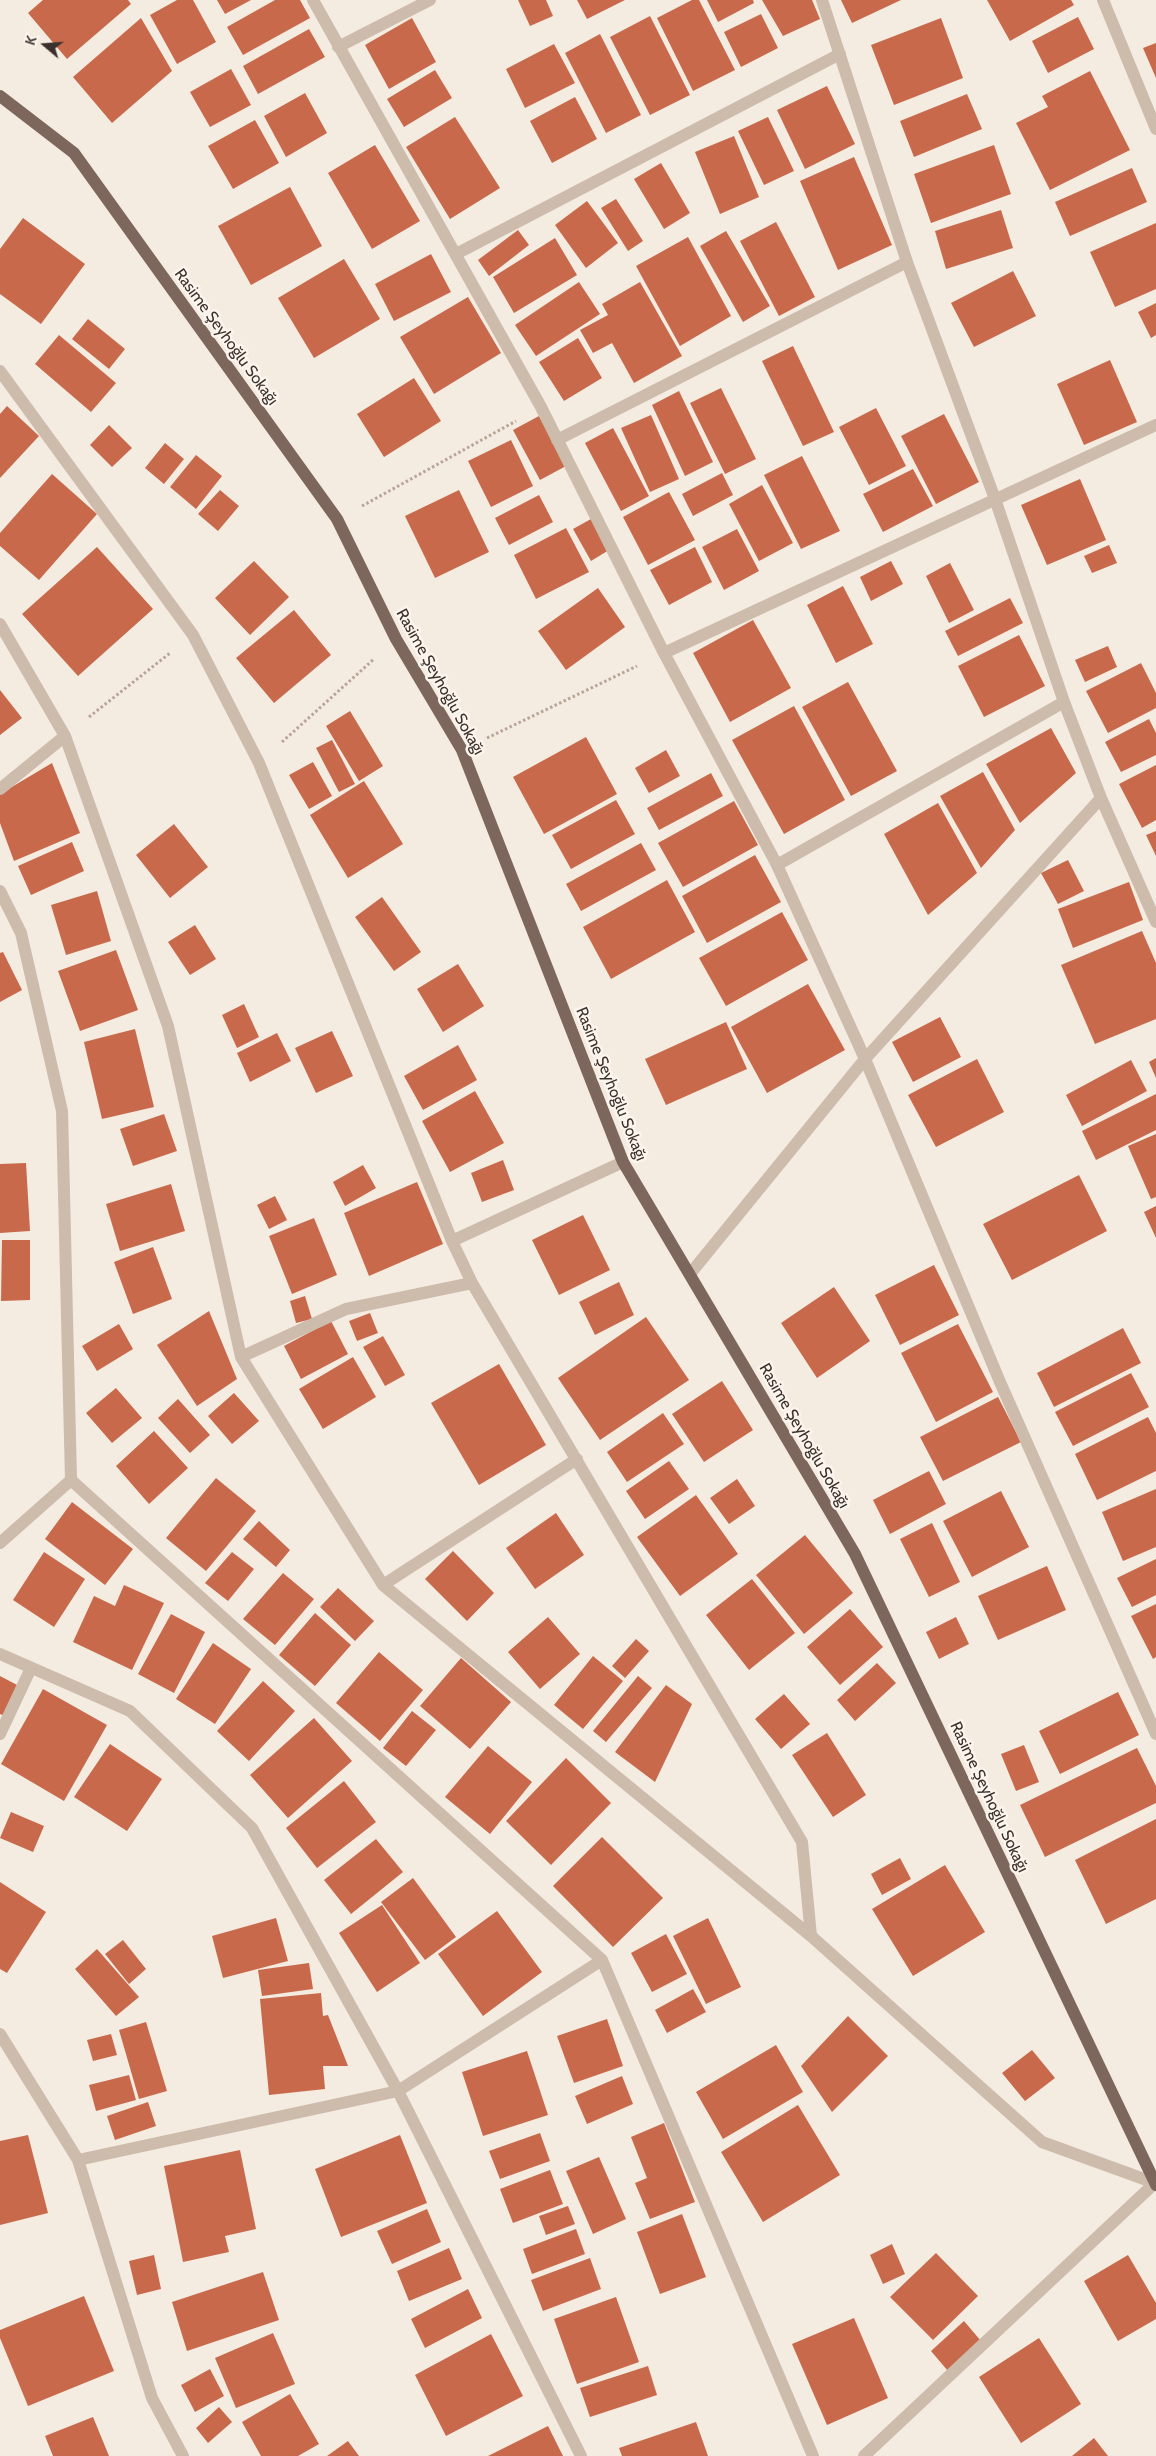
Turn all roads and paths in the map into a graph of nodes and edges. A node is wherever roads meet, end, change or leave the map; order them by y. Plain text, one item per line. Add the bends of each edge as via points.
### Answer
1 (313, 0) edge
2 (430, 0) edge
3 (822, 0) edge
4 (1103, 0) edge
5 (338, 47) junction
6 (840, 54) junction
7 (0, 96) edge
8 (1156, 129) edge
9 (456, 254) junction
10 (907, 262) junction
11 (0, 371) edge
12 (541, 407) junction
13 (1156, 425) edge
14 (557, 440) junction
15 (995, 499) junction
16 (337, 519) junction
17 (0, 624) edge
18 (193, 635) junction
19 (396, 640) junction
20 (664, 653) junction
21 (1064, 702) junction
22 (65, 736) junction
23 (462, 750) junction
24 (259, 763) junction
25 (0, 789) edge
26 (1101, 798) junction
27 (778, 865) junction
28 (0, 891) edge
29 (1156, 922) edge
30 (865, 1059) junction
31 (623, 1162) junction
32 (452, 1241) junction
33 (690, 1274) junction
34 (472, 1283) junction
35 (241, 1357) junction
36 (577, 1459) junction
37 (71, 1480) junction
38 (0, 1542) edge
39 (382, 1585) junction
40 (0, 1654) edge
41 (31, 1668) junction
42 (0, 1734) edge
43 (1156, 1734) edge
44 (811, 1936) junction
45 (602, 1960) junction
46 (0, 2034) edge
47 (398, 2091) junction
48 (78, 2160) junction
49 (1156, 2183) edge
50 (183, 2456) edge
51 (581, 2456) edge
52 (813, 2456) edge
53 (864, 2456) edge

1 - 5 street
2 - 5 street
3 - 6 street
4 - 8 street
5 - 9 street
6 - 9 street
6 - 10 street
7 - 16 main road, Rasime Şeyhoğlu Sokağı via 74,153
9 - 12 street
10 - 14 street
10 - 15 street
11 - 18 street
12 - 14 street
12 - 16 path
13 - 15 street
14 - 20 street
15 - 20 street
15 - 21 street
16 - 19 main road, Rasime Şeyhoğlu Sokağı
17 - 22 street
18 - 22 path
18 - 24 street
19 - 23 main road, Rasime Şeyhoğlu Sokağı
19 - 24 path
20 - 23 path
20 - 27 street
21 - 26 street
21 - 27 street
22 - 25 street
22 - 35 street via 168,1026
23 - 31 main road, Rasime Şeyhoğlu Sokağı
24 - 32 street
26 - 29 street
26 - 30 street
27 - 30 street
28 - 37 street via 21,934 62,1111
30 - 33 street
30 - 43 street via 1004,1391
31 - 32 street
31 - 33 main road, Rasime Şeyhoğlu Sokağı
32 - 34 street
33 - 49 main road, Rasime Şeyhoğlu Sokağı via 855,1554
34 - 35 street via 346,1310
34 - 36 street
35 - 39 street
36 - 39 street
36 - 44 street via 802,1842
37 - 38 street
37 - 45 street
39 - 44 street
40 - 41 street
41 - 42 street
41 - 47 street via 130,1711 252,1828
44 - 49 street via 1042,2142
45 - 47 street
45 - 52 street
46 - 48 street
47 - 48 street
47 - 51 street
48 - 50 street via 152,2398
49 - 53 street

